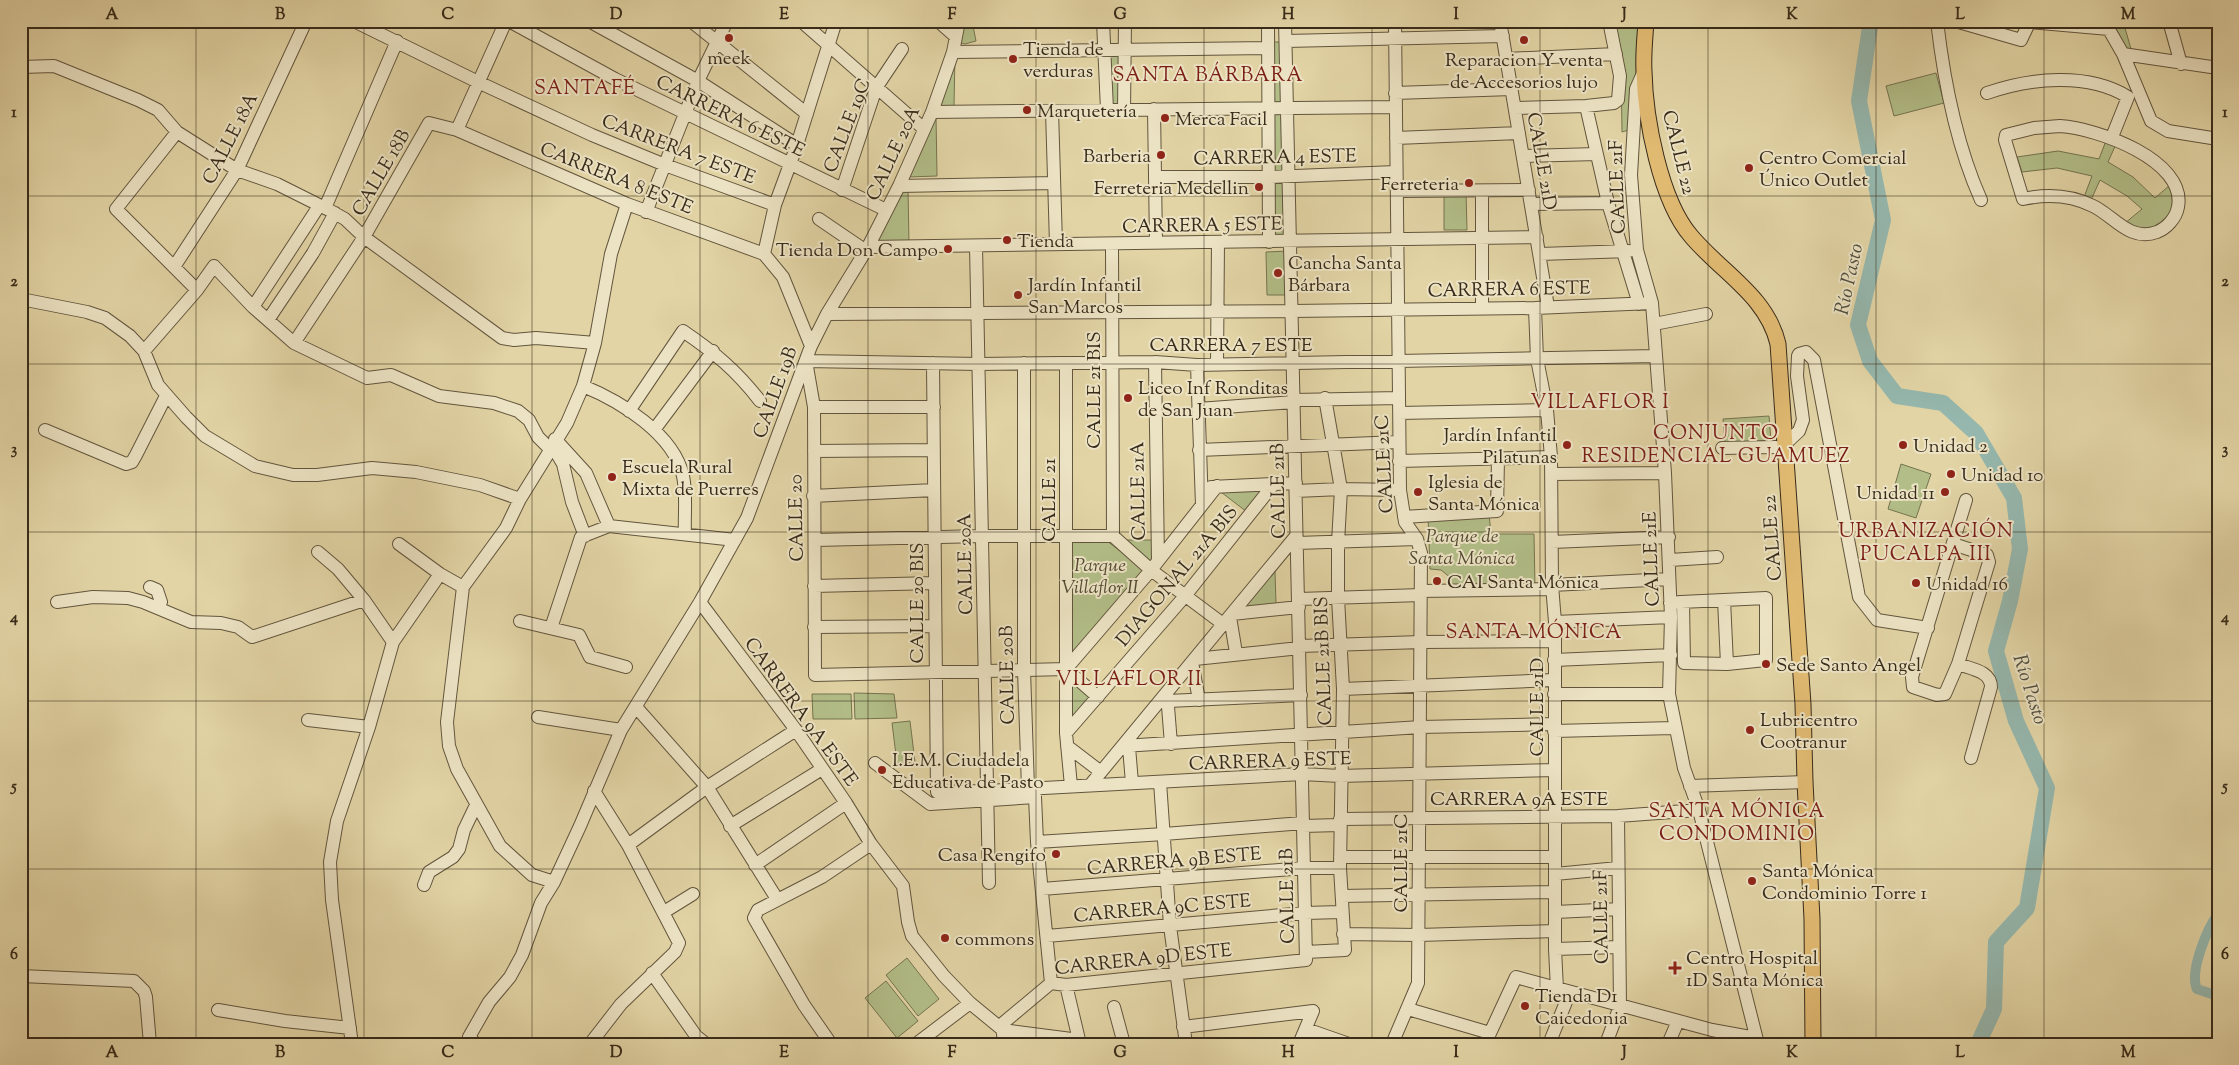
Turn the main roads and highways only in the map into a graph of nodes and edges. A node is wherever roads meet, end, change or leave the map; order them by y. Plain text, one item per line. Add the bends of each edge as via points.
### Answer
1 (1646, 21) edge
2 (1813, 1044) edge

1 - 2 main road, CALLE 22 via 1644,71 1649,120 1658,161 1676,214 1692,238 1755,299 1775,330 1781,373 1780,446 1803,704 1812,919

